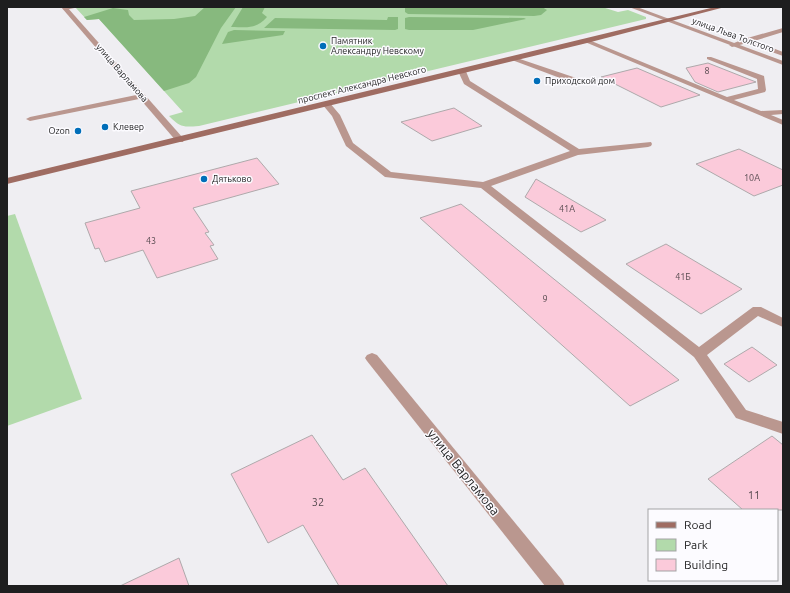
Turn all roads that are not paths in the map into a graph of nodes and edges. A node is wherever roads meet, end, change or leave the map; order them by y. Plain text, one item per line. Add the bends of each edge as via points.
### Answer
1 (76, 7) edge
2 (632, 7) edge
3 (722, 7) edge
4 (65, 8) edge
5 (668, 20) junction
6 (783, 30) edge
7 (746, 40) junction
8 (587, 41) junction
9 (732, 44) junction
10 (783, 54) edge
11 (710, 58) dead end
12 (514, 59) junction
13 (783, 63) edge
14 (462, 71) junction
15 (579, 82) dead end
16 (141, 96) junction
17 (727, 99) junction
18 (326, 104) junction
19 (757, 112) junction
20 (783, 112) edge
21 (30, 119) dead end
22 (783, 123) edge
23 (180, 140) junction
24 (648, 144) dead end
25 (577, 152) junction
26 (7, 181) edge
27 (484, 185) junction
28 (783, 323) edge
29 (699, 354) junction
30 (372, 358) dead end
31 (783, 428) edge
32 (556, 586) edge

1 - 4 street
2 - 5 street, улица Льва Толстого
3 - 5 main road, проспект Александра Невского
4 - 16 street, улица Варламова
5 - 8 main road, проспект Александра Невского
5 - 9 street, улица Льва Толстого
6 - 7 street
7 - 9 street
7 - 10 street
8 - 12 main road, проспект Александра Невского
8 - 17 street
9 - 13 street, улица Льва Толстого
11 - 17 street via 761,78 762,90
12 - 14 main road, проспект Александра Невского
12 - 15 street
14 - 18 main road, проспект Александра Невского
14 - 25 street via 467,82
16 - 21 street
16 - 23 street, улица Варламова
17 - 19 street
18 - 23 main road, проспект Александра Невского
18 - 27 street via 336,115 348,144 388,175
19 - 20 street
19 - 22 street
23 - 26 main road, проспект Александра Невского
24 - 25 street
25 - 27 street
27 - 29 street
28 - 29 street via 756,310
29 - 31 street via 741,414
30 - 32 street, улица Варламова

